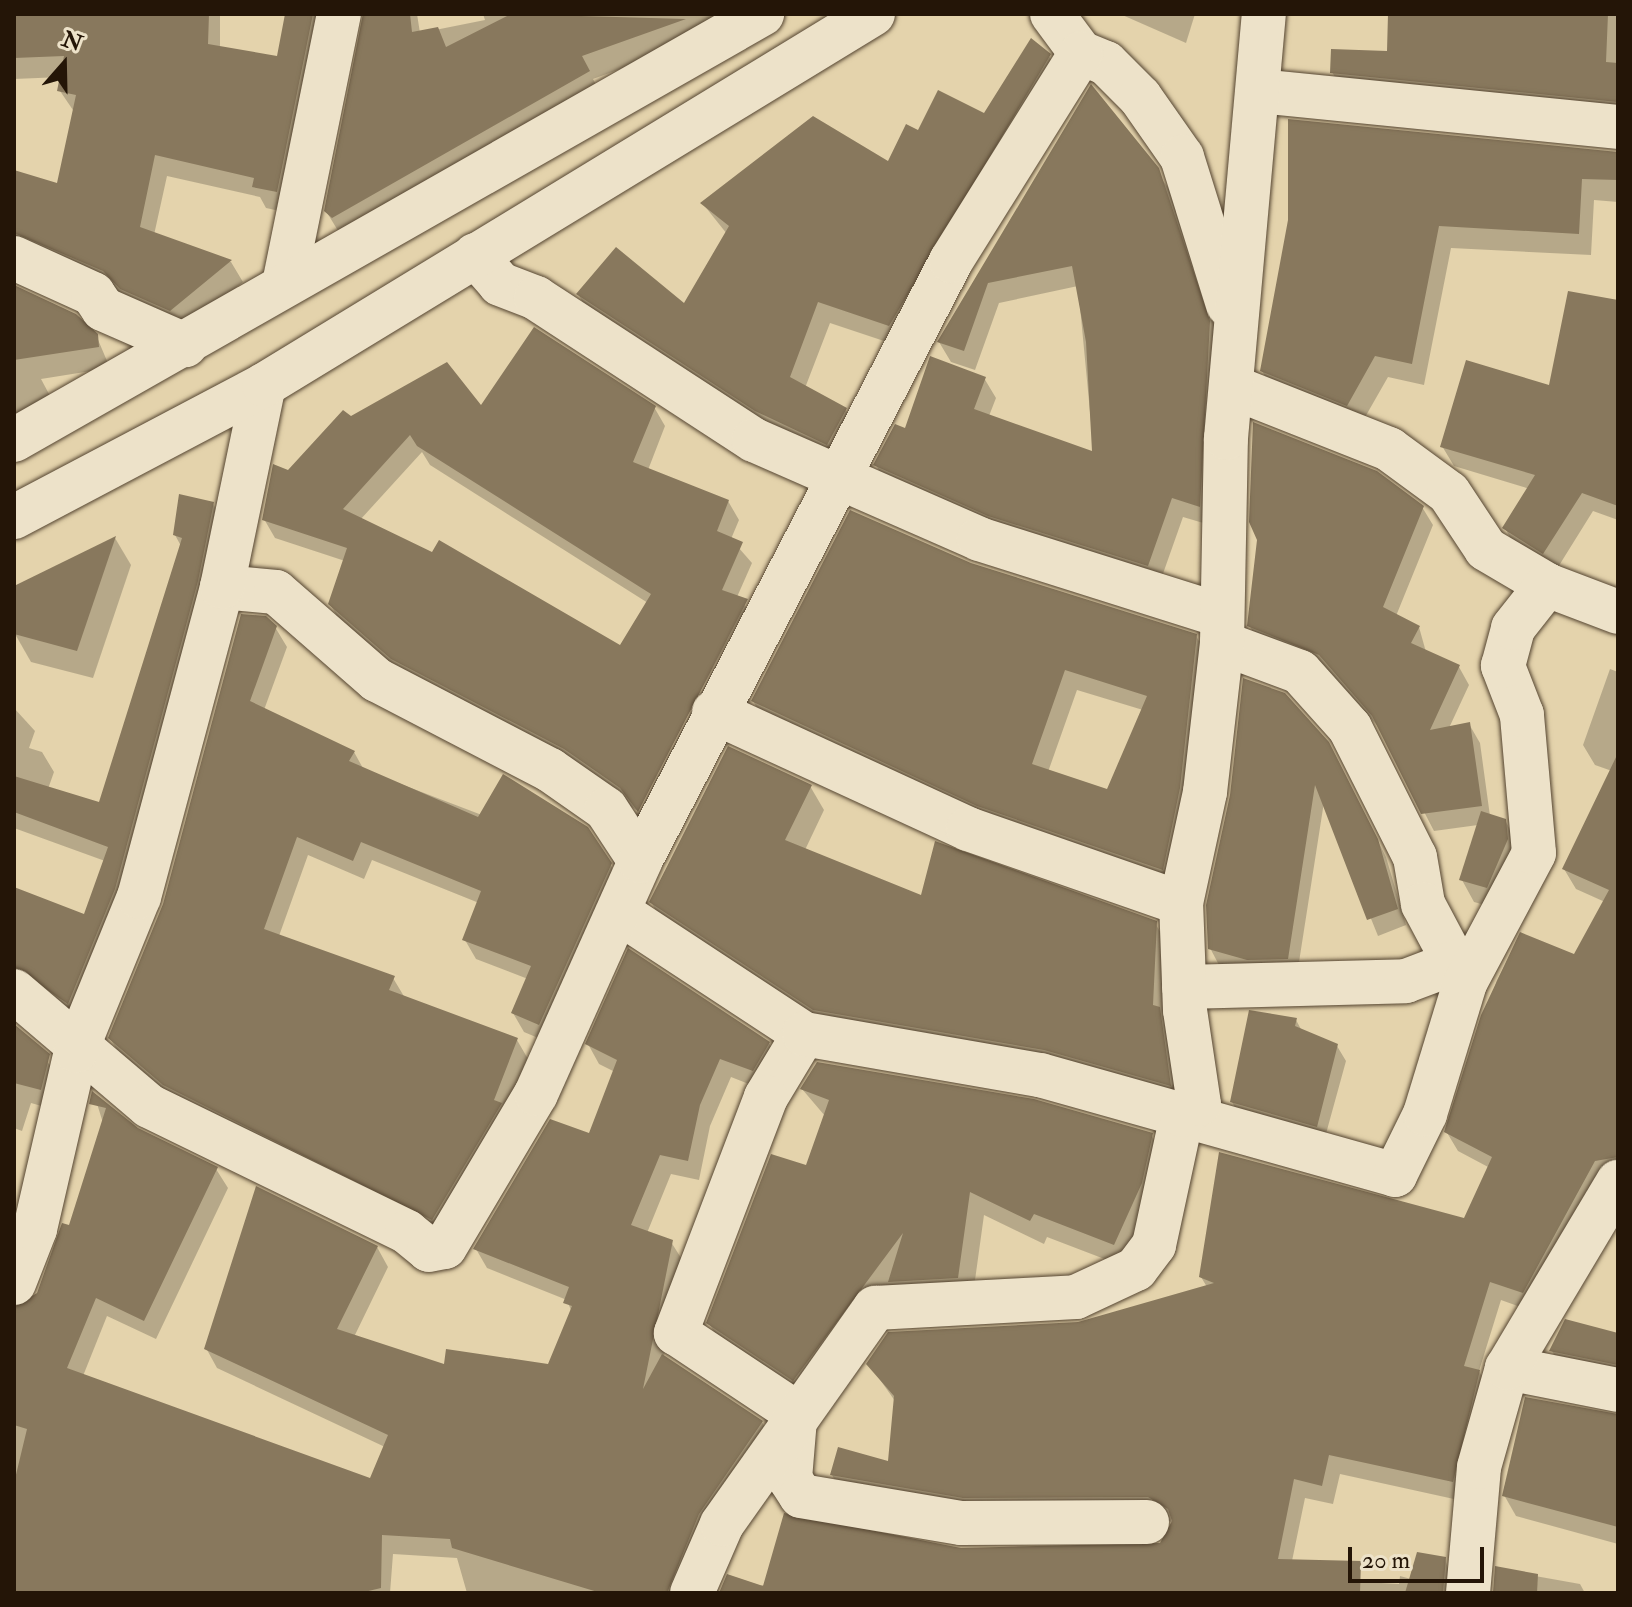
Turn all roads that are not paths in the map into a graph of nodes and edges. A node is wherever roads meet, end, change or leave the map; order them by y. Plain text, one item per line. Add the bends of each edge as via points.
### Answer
1 (339, 14) edge
2 (762, 14) edge
3 (873, 14) edge
4 (1052, 14) edge
5 (1264, 14) edge
6 (1081, 53) junction
7 (1259, 91) junction
8 (1618, 127) edge
9 (475, 255) junction
10 (14, 258) edge
11 (284, 284) junction
12 (1235, 330) junction
13 (185, 345) junction
14 (264, 385) junction
15 (1235, 388) junction
16 (14, 440) edge
17 (841, 477) junction
18 (14, 517) edge
19 (1547, 585) junction
20 (222, 587) junction
21 (1618, 612) edge
22 (1221, 629) junction
23 (714, 712) junction
24 (640, 861) junction
25 (1181, 903) junction
26 (620, 913) junction
27 (1462, 972) junction
28 (1184, 987) junction
29 (14, 991) edge
30 (804, 1034) junction
31 (76, 1051) junction
32 (1182, 1115) junction
33 (1618, 1182) edge
34 (14, 1283) edge
35 (1507, 1368) junction
36 (1618, 1390) edge
37 (795, 1412) junction
38 (1147, 1522) dead end
39 (692, 1593) edge
40 (1468, 1593) edge

1 - 11 street
2 - 11 street
3 - 9 street
4 - 6 street
5 - 7 street
6 - 12 street via 1106,63 1140,97 1182,157
6 - 17 street via 951,261
7 - 8 street
7 - 12 street
9 - 14 street
9 - 17 street via 500,284 536,298 754,440
10 - 13 street
11 - 13 street
12 - 15 street
13 - 16 street
14 - 18 street
14 - 20 street
15 - 19 street via 1389,449 1449,493 1486,549
15 - 22 street via 1226,438
17 - 22 street via 979,539
17 - 23 street
19 - 21 street
19 - 27 street via 1513,628 1503,666 1522,715 1534,853
20 - 24 street via 276,592 377,680 550,770 606,809
20 - 31 street via 139,897
22 - 25 street via 1205,792
22 - 27 street via 1300,672 1350,728 1415,857 1423,904
23 - 24 street via 679,797
23 - 25 street via 968,829
24 - 26 street
25 - 28 street
26 - 30 street
26 - 31 street via 536,1094 445,1247 429,1250 407,1232 149,1106
27 - 28 street via 1406,981
27 - 32 street via 1430,1100 1395,1175
28 - 32 street via 1199,1104
29 - 31 street
30 - 32 street via 1040,1075
30 - 37 street via 766,1097 676,1333
31 - 34 street via 35,1229
32 - 37 street via 1154,1245 1136,1269 1076,1297 875,1308
33 - 35 street
35 - 36 street
35 - 40 street via 1479,1467
37 - 38 street via 790,1479 801,1496 961,1523
37 - 39 street via 722,1524

